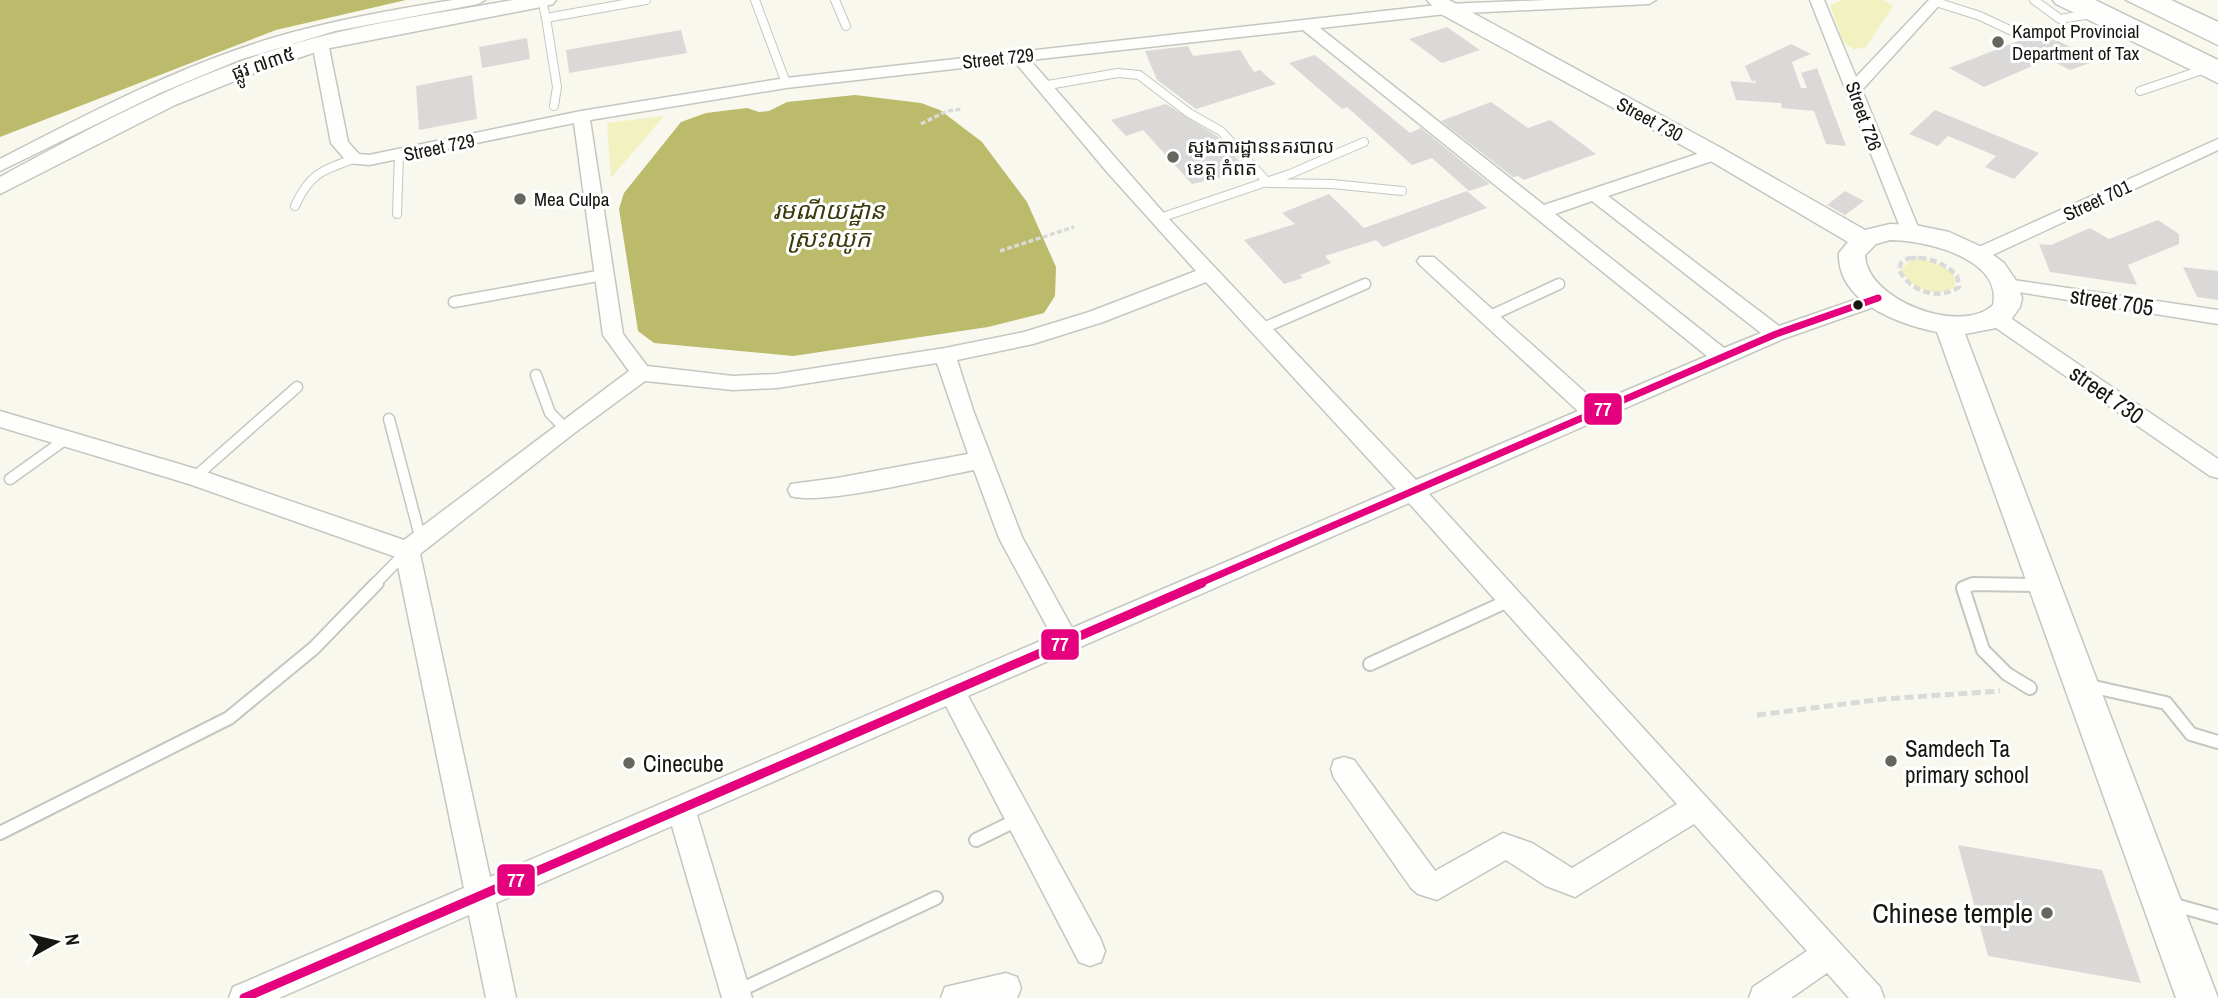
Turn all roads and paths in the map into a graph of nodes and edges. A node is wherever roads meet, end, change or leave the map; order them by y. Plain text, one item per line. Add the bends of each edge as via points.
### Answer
1 (478, 0) edge
2 (646, 0) edge
3 (758, 0) edge
4 (835, 0) edge
5 (1648, 0) edge
6 (1817, 0) edge
7 (2034, 0) edge
8 (2063, 0) edge
9 (2133, 0) edge
10 (2154, 0) edge
11 (1936, 1) edge
12 (1441, 5) edge
13 (544, 7) edge
14 (2087, 7) edge
15 (1307, 25) junction
16 (846, 26) dead end
17 (2218, 30) edge
18 (2014, 32) dead end
19 (2218, 40) edge
20 (320, 43) junction
21 (1018, 56) junction
22 (2214, 70) edge
23 (786, 83) junction
24 (1042, 86) junction
25 (1855, 88) junction
26 (2140, 91) dead end
27 (962, 108) dead end
28 (554, 113) junction
29 (581, 116) junction
30 (921, 124) dead end
31 (1364, 142) dead end
32 (2218, 144) edge
33 (1715, 154) junction
34 (400, 155) junction
35 (354, 159) junction
36 (0, 166) edge
37 (1268, 183) junction
38 (0, 187) edge
39 (1402, 191) dead end
40 (1596, 195) junction
41 (295, 206) dead end
42 (1541, 212) junction
43 (397, 214) dead end
44 (1160, 218) junction
45 (1074, 227) dead end
46 (1911, 232) junction
47 (1863, 240) junction
48 (1000, 251) dead end
49 (1977, 255) junction
50 (1427, 261) dead end
51 (1210, 274) junction
52 (603, 275) junction
53 (1365, 285) dead end
54 (1559, 285) dead end
55 (2006, 285) junction
56 (1878, 298) junction
57 (454, 302) dead end
58 (1942, 309) junction
59 (1488, 317) junction
60 (2218, 317) edge
61 (1996, 318) junction
62 (1261, 329) junction
63 (1776, 334) junction
64 (945, 355) junction
65 (1722, 357) junction
66 (641, 373) junction
67 (536, 375) dead end
68 (297, 387) dead end
69 (1594, 413) junction
70 (0, 419) edge
71 (390, 419) dead end
72 (565, 428) junction
73 (66, 439) junction
74 (981, 460) junction
75 (2218, 470) edge
76 (195, 477) junction
77 (10, 479) dead end
78 (799, 490) dead end
79 (1413, 492) junction
80 (414, 546) junction
81 (2044, 585) junction
82 (1510, 600) junction
83 (1067, 641) junction
84 (1370, 664) dead end
85 (2081, 684) junction
86 (2030, 688) joint
87 (951, 691) junction
88 (1757, 715) dead end
89 (2218, 741) edge
90 (1344, 769) dead end
91 (1696, 807) junction
92 (681, 809) junction
93 (1019, 819) junction
94 (0, 833) edge
95 (976, 840) dead end
96 (480, 896) junction
97 (936, 898) dead end
98 (2161, 902) junction
99 (2218, 917) edge
100 (1090, 951) dead end
101 (1829, 954) junction
102 (1006, 988) dead end
103 (736, 995) edge
104 (244, 998) edge
105 (501, 998) edge
106 (956, 998) edge
107 (1764, 998) edge
108 (1869, 998) edge
109 (2197, 998) edge

1 - 36 street via 316,31 244,53 152,90
2 - 13 lane
3 - 23 lane
4 - 16 lane
5 - 12 street, Street 729
6 - 25 street, Street 726
7 - 14 lane via 2058,20 2070,20
8 - 14 street
9 - 19 street
10 - 17 street
11 - 18 lane
11 - 25 street
12 - 15 street, Street 729
12 - 33 street, Street 730
13 - 20 street, ផ្លូវ ៧៣៥
13 - 28 lane via 557,87
14 - 22 street
15 - 21 street, Street 729
15 - 42 street
20 - 35 street via 340,143
20 - 38 street, ផ្លូវ ៧៣៥ via 167,100
21 - 23 street, Street 729
21 - 24 street
22 - 26 lane
23 - 29 street, Street 729
24 - 37 lane via 1118,73 1139,75 1221,131
24 - 44 street
25 - 46 street, Street 726
27 - 30 path
28 - 29 street, Street 729
28 - 34 street, Street 729
29 - 52 street
31 - 37 lane
32 - 49 street, Street 701
33 - 40 street
33 - 47 street, Street 730
34 - 35 street, Street 729
34 - 43 lane
35 - 41 lane via 307,180
37 - 39 lane
37 - 44 lane
40 - 42 street
40 - 63 street
42 - 65 street
44 - 51 street
45 - 48 path
46 - 47 street via 1881,233
46 - 49 street via 1951,242
47 - 56 street via 1853,253 1852,264 1860,281
49 - 55 street
50 - 59 street
51 - 62 street
51 - 64 street via 1038,335
52 - 57 lane
52 - 66 street via 612,335
53 - 62 lane
54 - 59 lane
55 - 60 street, street 705
55 - 61 street via 2007,305
56 - 58 street via 1913,317
56 - 63 street
58 - 58 path via 1949,293 1959,287 1950,268 1925,258 1901,263 1899,272 1905,280
58 - 61 street via 1978,324
58 - 81 street
59 - 69 street
61 - 75 street, street 730
62 - 79 street
63 - 65 street
64 - 66 street via 821,376 744,383
64 - 74 street
65 - 69 street
66 - 72 street
67 - 72 lane via 550,413
68 - 76 lane
69 - 79 street
70 - 73 street
71 - 80 lane
72 - 80 street
73 - 76 street
73 - 77 lane
74 - 78 street
74 - 83 street via 1011,538
76 - 80 street
79 - 82 street
79 - 83 street
80 - 94 lane via 314,648 229,718
80 - 96 street
81 - 85 street
81 - 86 lane via 1973,584 1963,588 1983,650 2007,674
82 - 84 lane
82 - 91 street
83 - 87 street
85 - 89 lane via 2166,702 2190,734
85 - 98 street
86 - 88 path via 1884,698
87 - 92 street
87 - 93 street
90 - 91 street via 1421,878 1437,886 1503,846 1514,847 1560,880 1576,883
91 - 101 street
92 - 96 street
92 - 103 street
93 - 95 lane
93 - 100 street
96 - 104 street
96 - 105 street
97 - 103 lane
98 - 99 lane
98 - 109 street
101 - 107 street
101 - 108 street
102 - 106 street

